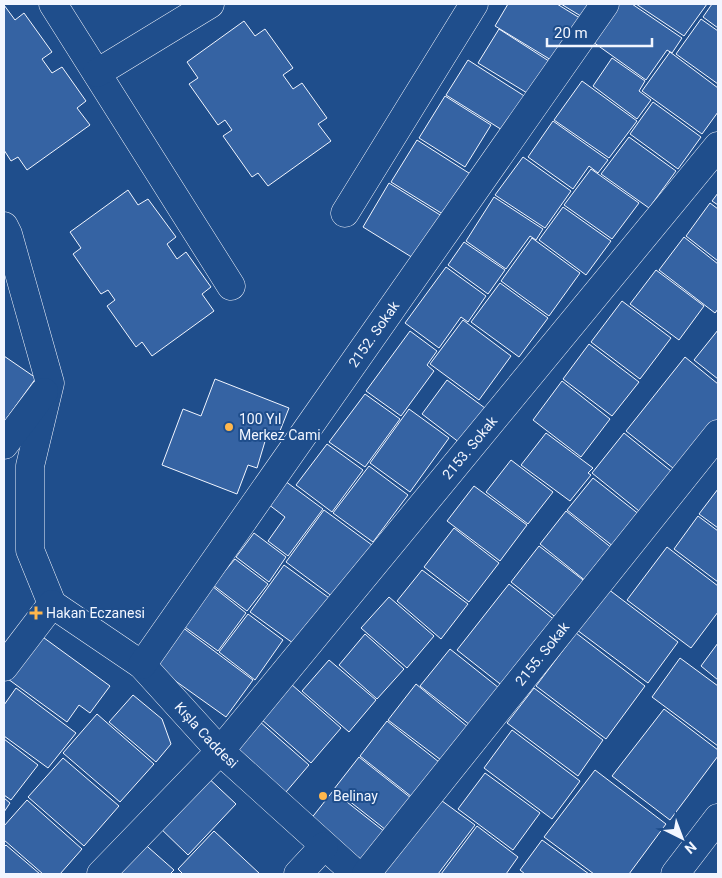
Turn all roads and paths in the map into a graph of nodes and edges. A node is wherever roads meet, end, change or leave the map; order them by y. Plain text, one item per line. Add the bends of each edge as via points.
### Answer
1 (53, 4) edge
2 (210, 4) edge
3 (474, 4) edge
4 (606, 4) edge
5 (97, 73) junction
6 (718, 146) edge
7 (345, 213) dead end
8 (5, 233) edge
9 (231, 286) dead end
10 (50, 383) junction
11 (718, 434) edge
12 (4, 444) edge
13 (52, 604) junction
14 (142, 665) junction
15 (4, 667) edge
16 (220, 751) junction
17 (718, 818) edge
18 (324, 846) junction
19 (101, 874) edge
20 (298, 874) edge
21 (356, 874) edge
22 (366, 874) edge
23 (675, 874) edge

1 - 5 street
2 - 5 street
3 - 7 street
4 - 14 street, 2152. Sokak
5 - 9 street
6 - 16 street, 2153. Sokak
8 - 10 street
10 - 12 street
10 - 13 street via 30,466 30,550
11 - 22 street, 2155. Sokak
13 - 14 street, Kışla Caddesi
13 - 15 street
14 - 16 street, Kışla Caddesi
16 - 18 street, Kışla Caddesi
16 - 19 street, 2153. Sokak
17 - 23 street
18 - 20 street
18 - 21 street, Kışla Caddesi

